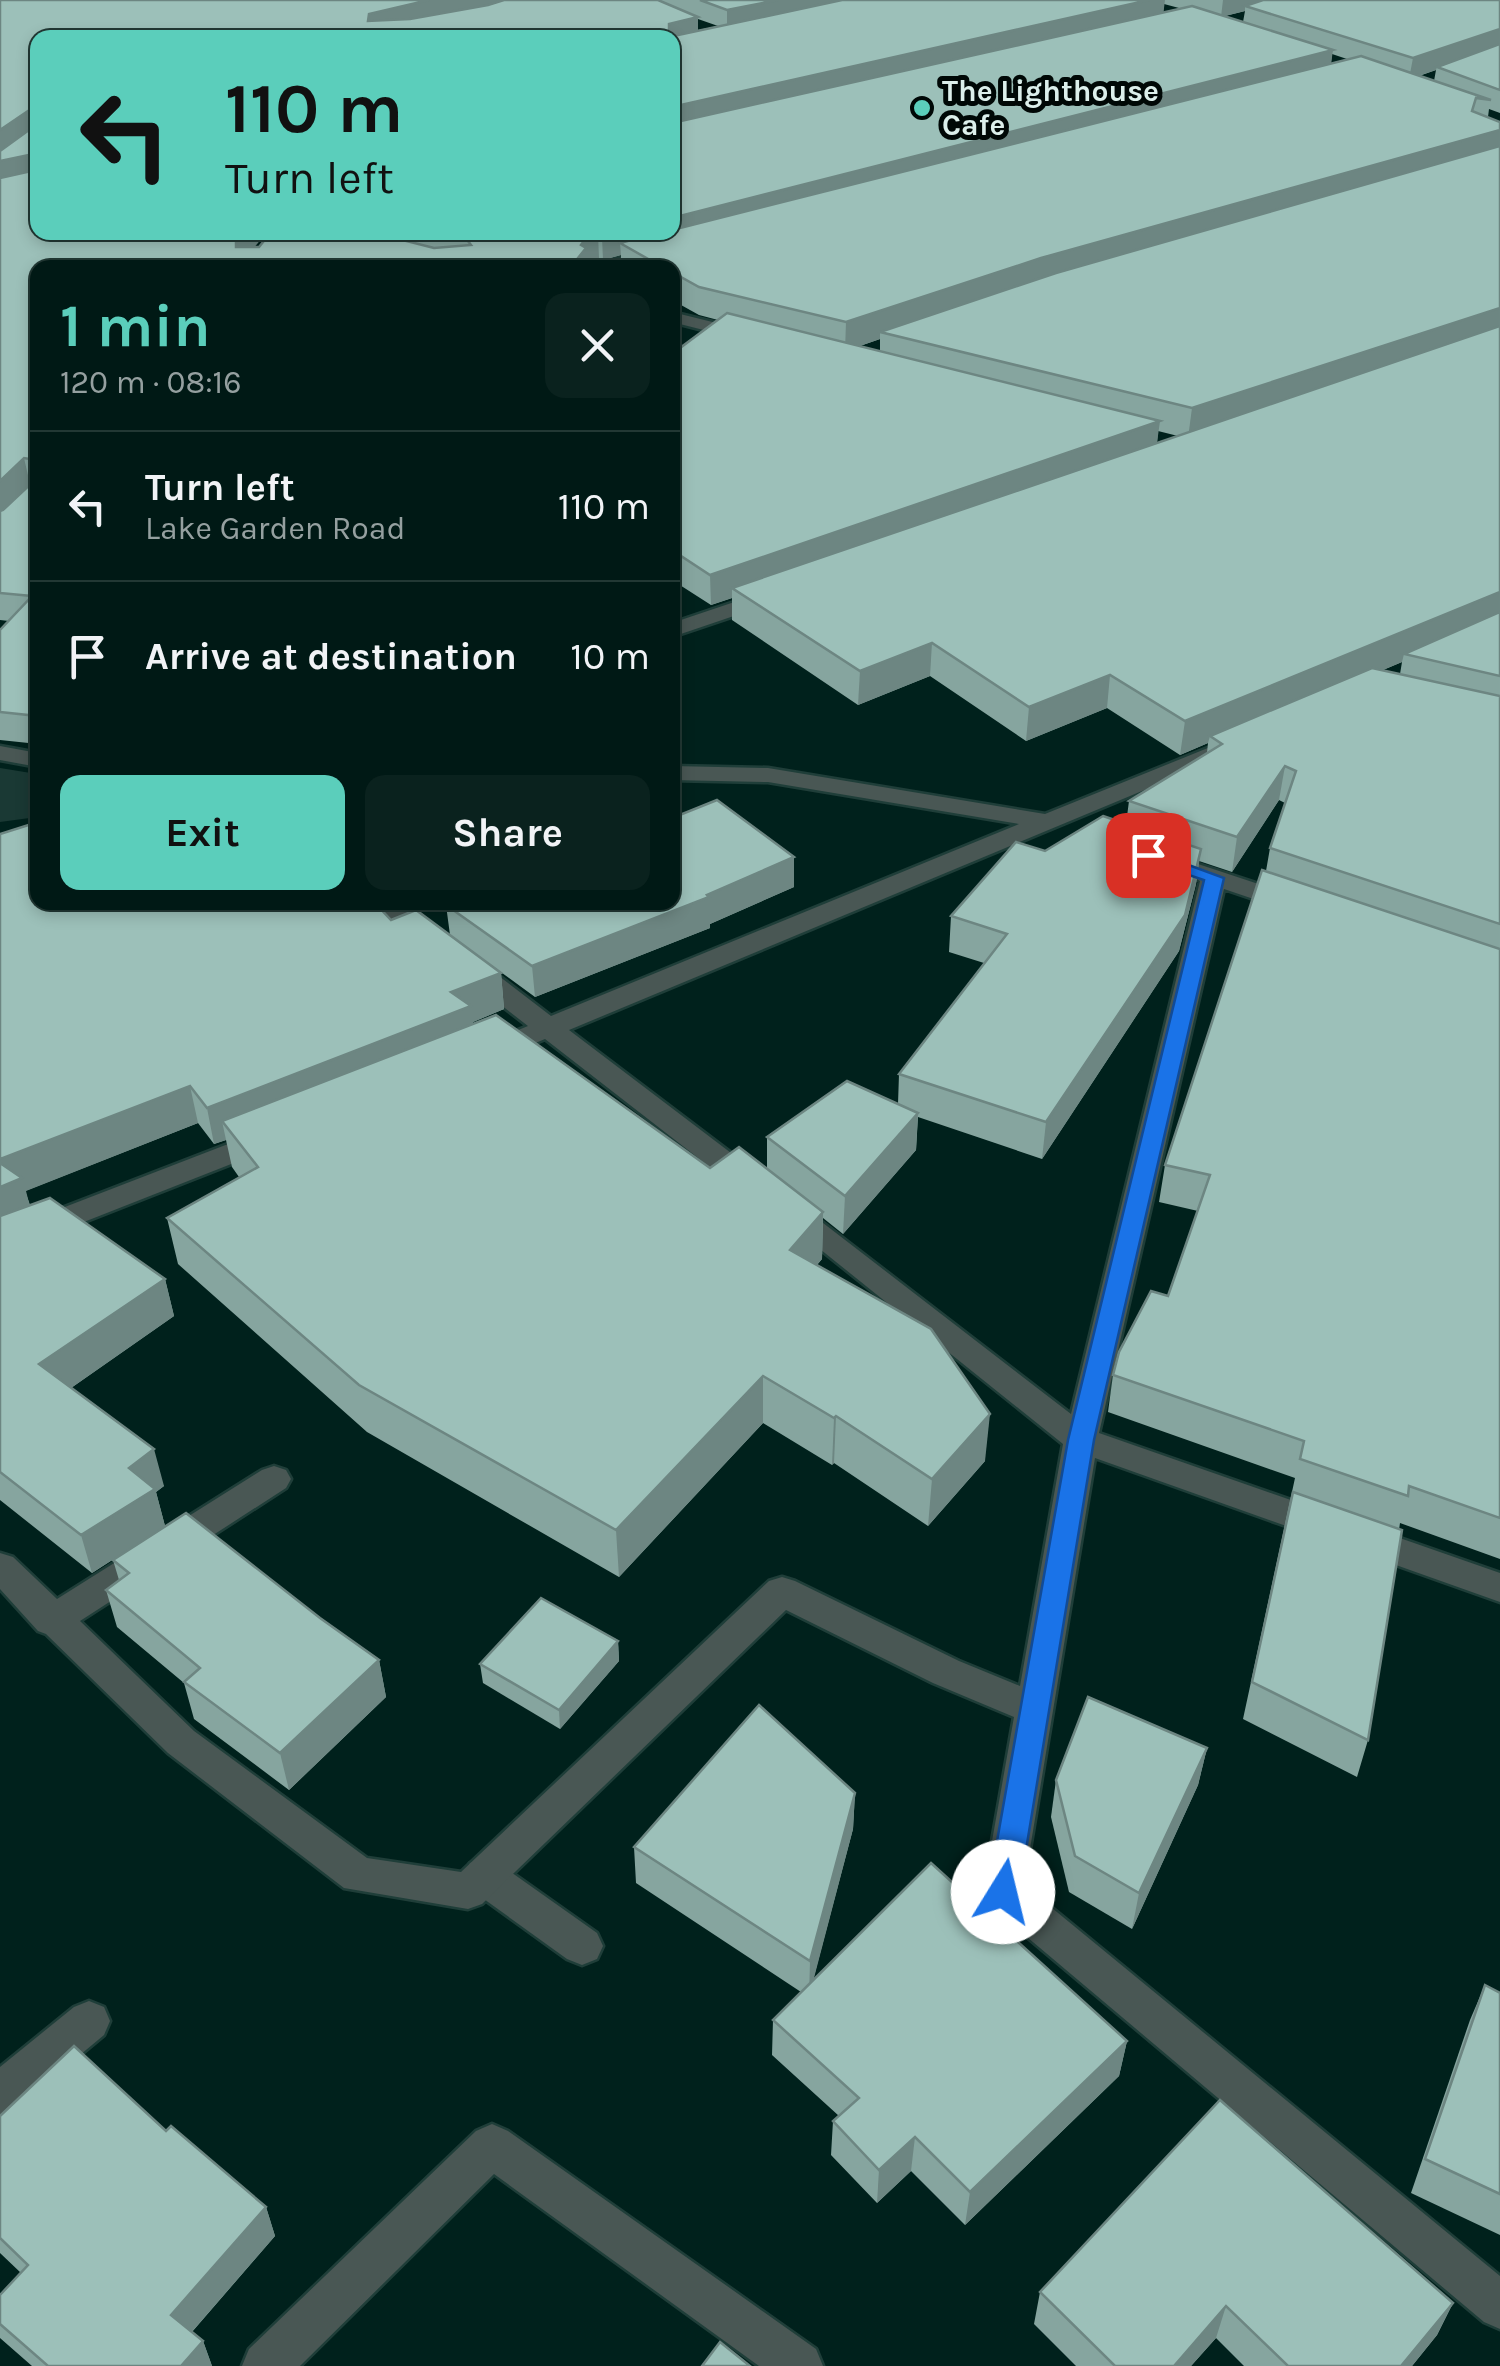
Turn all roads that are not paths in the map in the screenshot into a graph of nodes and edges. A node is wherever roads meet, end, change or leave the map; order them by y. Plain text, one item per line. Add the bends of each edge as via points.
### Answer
1 (672, 248) edge
2 (625, 260) edge
3 (680, 319) edge
4 (769, 342) edge
5 (783, 592) edge
6 (680, 628) edge
7 (1259, 734) edge
8 (0, 754) edge
9 (30, 759) edge
10 (680, 773) edge
11 (1049, 822) junction
12 (1086, 834) edge
13 (1178, 865) edge
14 (1214, 878) junction
15 (392, 910) edge
16 (1319, 913) edge
17 (552, 1028) junction
18 (460, 1064) edge
19 (294, 1128) edge
20 (0, 1244) edge
21 (1081, 1440) junction
22 (274, 1479) dead end
23 (0, 1567) edge
24 (1500, 1588) edge
25 (51, 1620) junction
26 (1034, 1708) junction
27 (484, 1876) junction
28 (582, 1946) dead end
29 (89, 2021) dead end
30 (0, 2094) edge
31 (1500, 2306) edge
32 (266, 2366) edge
33 (799, 2366) edge

1 - 2 street
3 - 4 street
5 - 6 street
7 - 11 street
8 - 9 street
10 - 11 street via 768,775
11 - 12 street
11 - 17 street
13 - 14 street
14 - 16 street
14 - 21 street
15 - 17 street
17 - 18 street
17 - 21 street
19 - 20 street
21 - 24 street
21 - 26 street
22 - 25 street
23 - 25 street
25 - 27 street via 182,1742 358,1874 468,1891
26 - 27 street via 782,1591
26 - 31 street via 1003,1892
27 - 28 street
29 - 30 street
32 - 33 street via 492,2146

